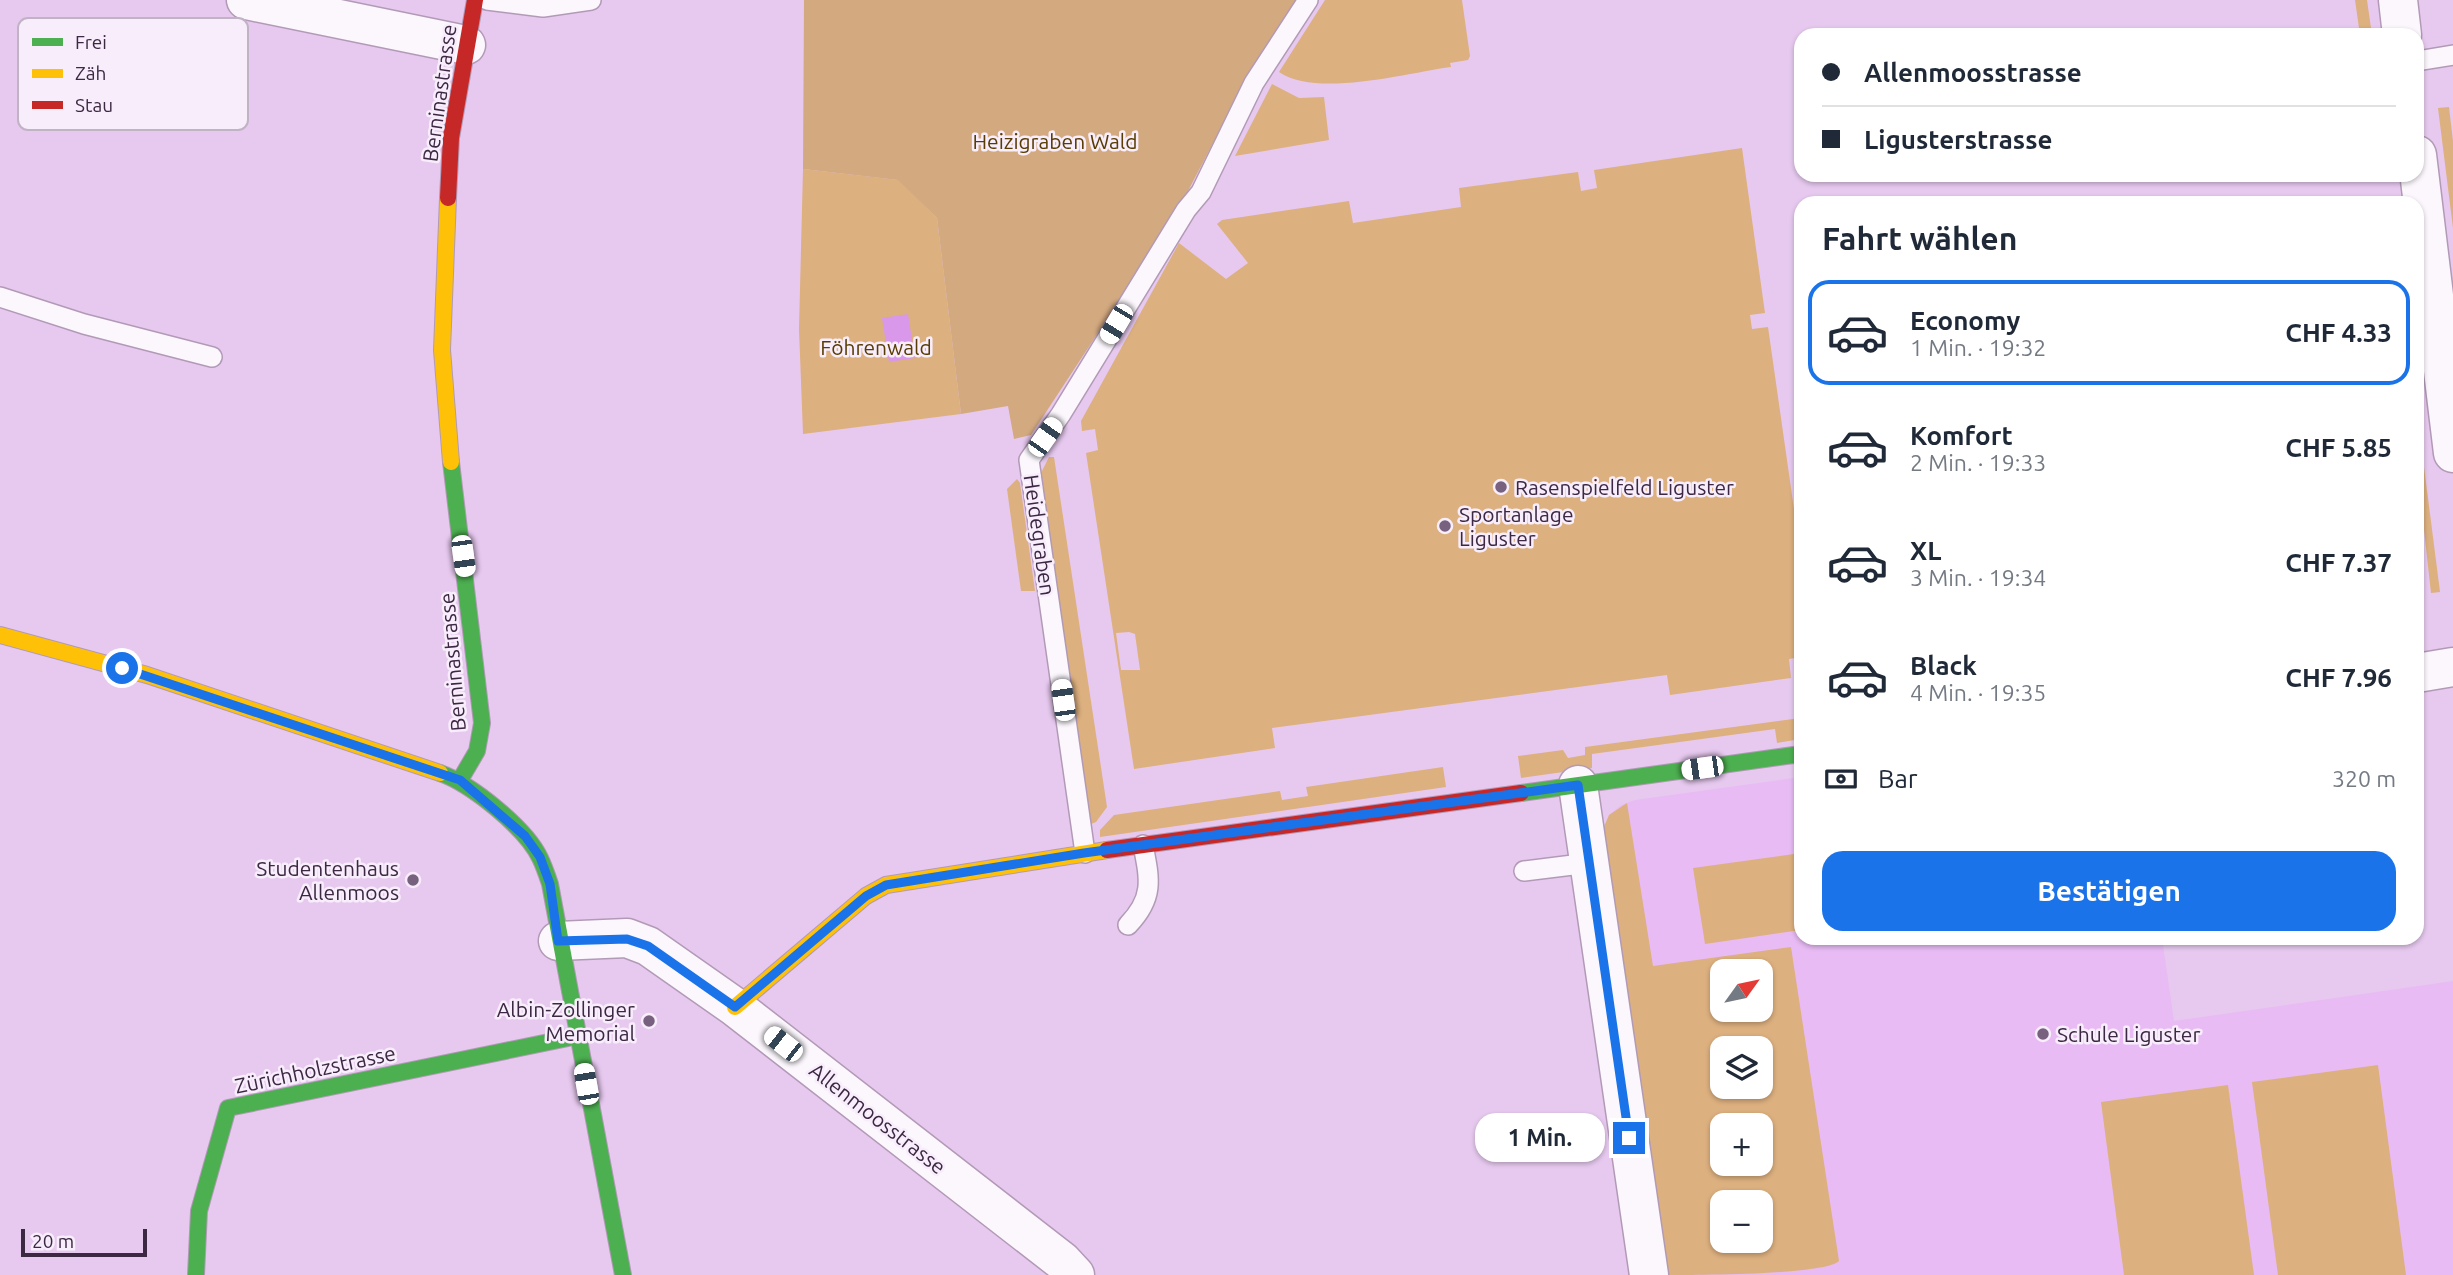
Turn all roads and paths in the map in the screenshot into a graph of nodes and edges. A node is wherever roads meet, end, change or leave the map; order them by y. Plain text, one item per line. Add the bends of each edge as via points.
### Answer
1 (246, 0) edge
2 (475, 0) edge
3 (487, 0) edge
4 (591, 0) edge
5 (1308, 0) edge
6 (2398, 0) edge
7 (2401, 28) edge
8 (466, 45) junction
9 (2453, 55) edge
10 (2424, 60) edge
11 (2424, 245) edge
12 (0, 297) edge
13 (212, 358) dead end
14 (2449, 389) edge
15 (2453, 453) edge
16 (0, 635) edge
17 (2453, 667) edge
18 (2424, 672) edge
19 (1794, 755) edge
20 (460, 780) junction
21 (1578, 785) junction
22 (1143, 845) junction
23 (1084, 853) junction
24 (1589, 863) junction
25 (1524, 871) dead end
26 (1128, 925) dead end
27 (558, 941) junction
28 (735, 1007) junction
29 (578, 1036) junction
30 (196, 1275) edge
31 (623, 1275) edge
32 (1075, 1275) edge
33 (1650, 1275) edge

1 - 8 street
2 - 8 street, Berninastrasse
3 - 4 lane via 543,7
5 - 23 lane, Heidegraben via 1254,83 1201,192 1029,460
6 - 7 street
8 - 20 street, Berninastrasse via 451,138 442,350 453,488 482,723 477,751
9 - 10 lane
11 - 14 street
12 - 13 lane
14 - 15 street
16 - 20 street via 147,675
17 - 18 street
19 - 21 street
20 - 27 street via 525,836 540,857 550,884
21 - 22 street
21 - 24 street
22 - 23 street
22 - 26 lane via 1149,893
23 - 28 street via 886,885 866,896
24 - 25 lane
24 - 33 street
27 - 28 street, Allenmoosstrasse via 627,939 648,946
27 - 29 street
28 - 32 street, Allenmoosstrasse
29 - 30 street, Zürichholzstrasse via 228,1108 201,1194
29 - 31 street

